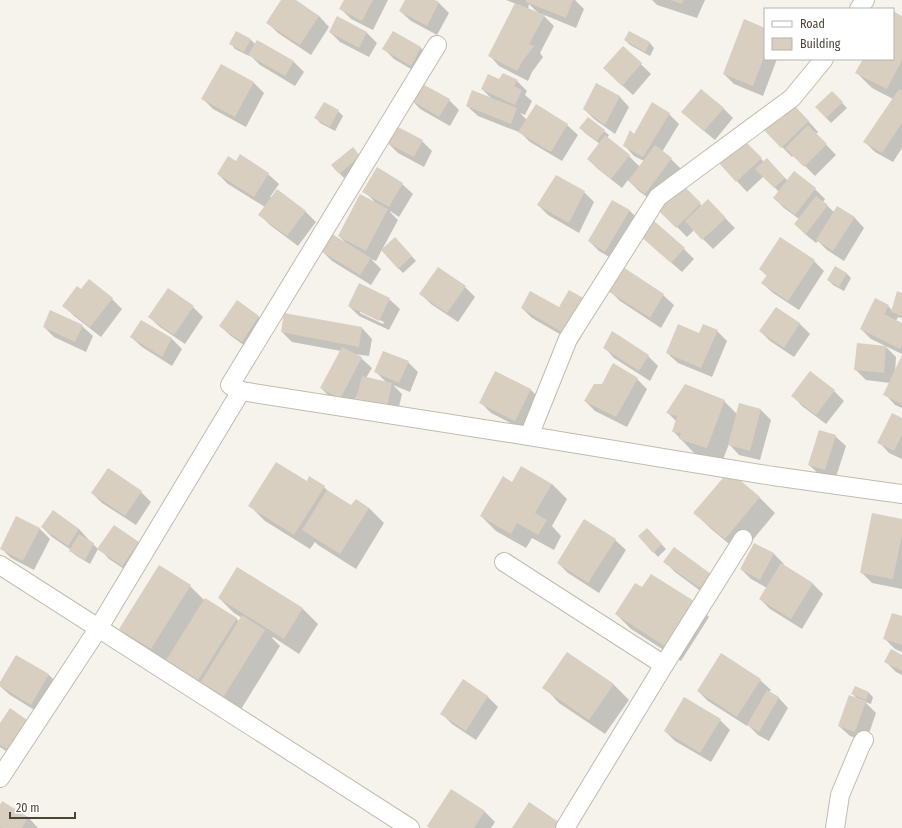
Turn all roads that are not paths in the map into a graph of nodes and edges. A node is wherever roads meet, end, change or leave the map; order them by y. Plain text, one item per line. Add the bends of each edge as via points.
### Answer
1 (437, 45) dead end
2 (823, 60) edge
3 (241, 391) junction
4 (529, 436) junction
5 (902, 494) edge
6 (743, 539) dead end
7 (504, 562) dead end
8 (0, 565) edge
9 (98, 629) junction
10 (664, 665) junction
11 (864, 740) dead end
12 (0, 778) edge
13 (410, 828) edge
14 (564, 828) edge
15 (835, 828) edge

1 - 3 street via 230,385
2 - 4 street via 792,98 658,197 568,339
3 - 4 street
3 - 9 street
4 - 5 street via 773,476
6 - 10 street
7 - 10 street
8 - 9 street
9 - 12 street
9 - 13 street
10 - 14 street
11 - 15 street via 840,794

